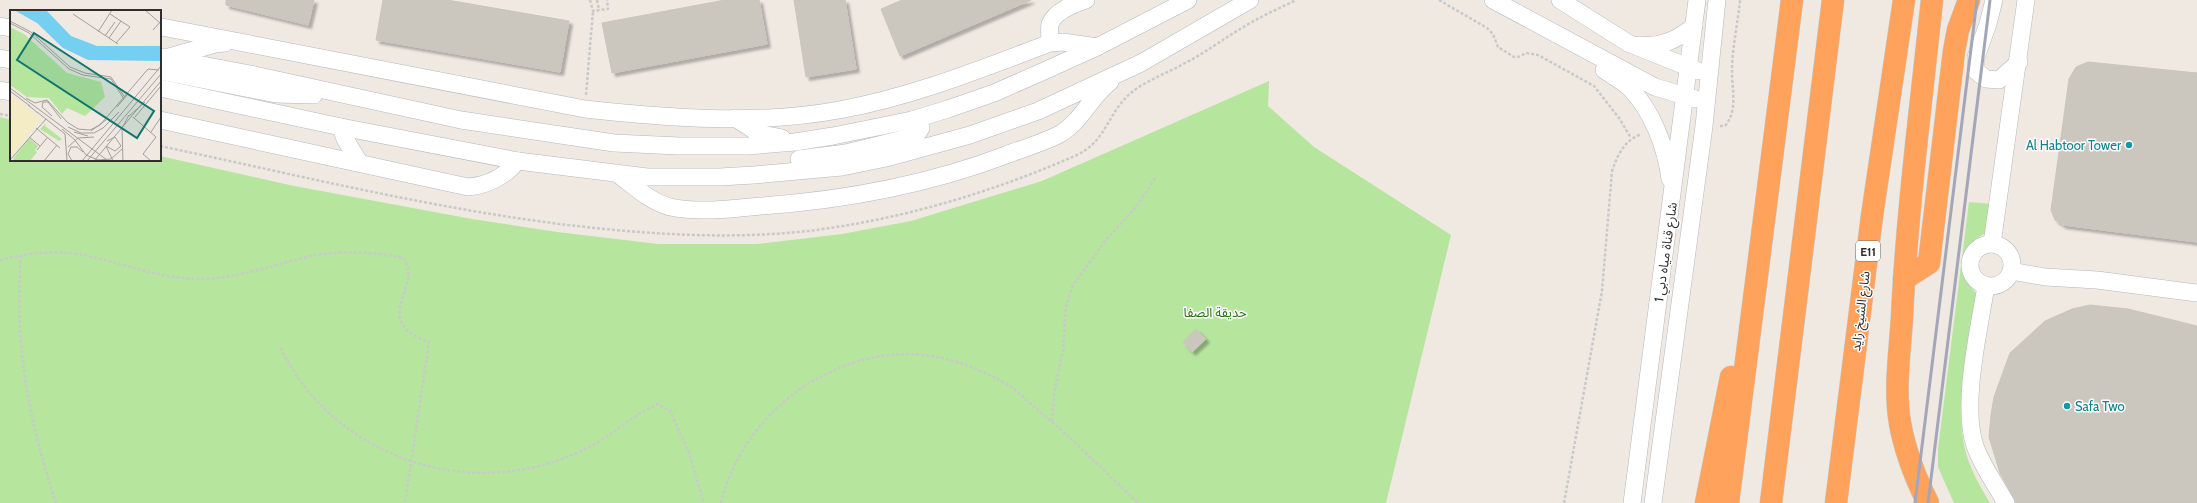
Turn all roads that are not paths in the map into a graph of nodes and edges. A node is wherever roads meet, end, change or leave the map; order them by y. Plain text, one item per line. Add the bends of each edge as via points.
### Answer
1 (1086, 0) edge
2 (1188, 0) edge
3 (1250, 0) edge
4 (1493, 0) edge
5 (1560, 0) edge
6 (1697, 0) edge
7 (1717, 0) edge
8 (1792, 0) edge
9 (1833, 0) edge
10 (1904, 0) edge
11 (1932, 0) edge
12 (1969, 0) edge
13 (1994, 0) edge
14 (2026, 0) edge
15 (1540, 25) junction
16 (0, 26) edge
17 (1694, 26) junction
18 (162, 27) dead end
19 (10, 28) edge
20 (239, 42) junction
21 (1628, 43) junction
22 (1050, 44) junction
23 (1097, 47) junction
24 (0, 58) edge
25 (10, 60) edge
26 (162, 62) edge
27 (2018, 62) junction
28 (1689, 69) junction
29 (1121, 73) junction
30 (1710, 75) junction
31 (161, 88) edge
32 (0, 90) edge
33 (10, 92) edge
34 (1684, 96) junction
35 (1707, 102) junction
36 (735, 118) junction
37 (161, 120) edge
38 (912, 120) junction
39 (341, 126) junction
40 (795, 142) junction
41 (518, 161) junction
42 (359, 162) junction
43 (619, 175) junction
44 (754, 175) junction
45 (1672, 197) junction
46 (1992, 244) junction
47 (2011, 271) junction
48 (1904, 279) junction
49 (1986, 286) junction
50 (2197, 292) edge
51 (1752, 303) junction
52 (1632, 503) edge
53 (1653, 503) edge
54 (1706, 503) edge
55 (1728, 503) edge
56 (1771, 503) edge
57 (1836, 503) edge
58 (1928, 503) edge
59 (2006, 503) edge

1 - 22 street via 1073,4 1050,24
2 - 23 street
3 - 29 street
4 - 15 street
5 - 21 street
6 - 17 street, شارع قناة مياه دبي 1
7 - 30 street, شارع قناة مياه دبي 1
8 - 51 highway
9 - 56 highway
10 - 57 highway, شارع الشيخ زايد / E11 via 1872,216
11 - 48 highway
12 - 48 highway via 1958,30 1954,51 1929,263
13 - 27 street via 1976,57 1976,71 1986,79 1999,80
14 - 27 street
15 - 34 street via 1655,86
15 - 45 street via 1546,36 1629,88 1645,109 1664,149
16 - 19 street
17 - 21 street via 1683,35 1656,46
17 - 28 street, شارع قناة مياه دبي 1
18 - 20 street
20 - 26 street via 215,44
20 - 36 street via 585,110 646,116
21 - 28 street
22 - 23 street via 1063,42
22 - 36 street via 946,82 863,105 791,117
23 - 38 street via 994,93
24 - 25 street
26 - 40 street via 340,93 461,120 614,143 748,146
27 - 46 street
28 - 30 street
28 - 34 street, شارع قناة مياه دبي 1
29 - 43 street via 1100,90 1072,126 1058,134 982,164 920,183 860,196 754,207 669,207 656,202
29 - 44 street via 1038,111 937,145 842,167
30 - 35 street, شارع قناة مياه دبي 1
31 - 39 street
32 - 33 street
34 - 35 street
34 - 45 street, شارع قناة مياه دبي 1
35 - 53 street, شارع قناة مياه دبي 1
36 - 40 street via 758,132
37 - 42 street
38 - 40 street
38 - 44 street via 919,123 921,128 911,137 846,153 788,160 773,164
39 - 41 street
39 - 42 street via 348,145
41 - 42 street via 501,177 468,187
41 - 43 street
43 - 44 street
45 - 52 street, شارع قناة مياه دبي 1
46 - 47 street via 2008,253
46 - 49 street via 1979,248 1971,259 1971,273 1974,279
47 - 49 street via 2008,279 2002,284
47 - 50 street via 2045,277 2097,280
48 - 58 highway via 1898,391 1900,422 1910,464
49 - 59 street via 1969,408 1971,430 1976,448
51 - 54 highway via 1729,384
51 - 55 highway

